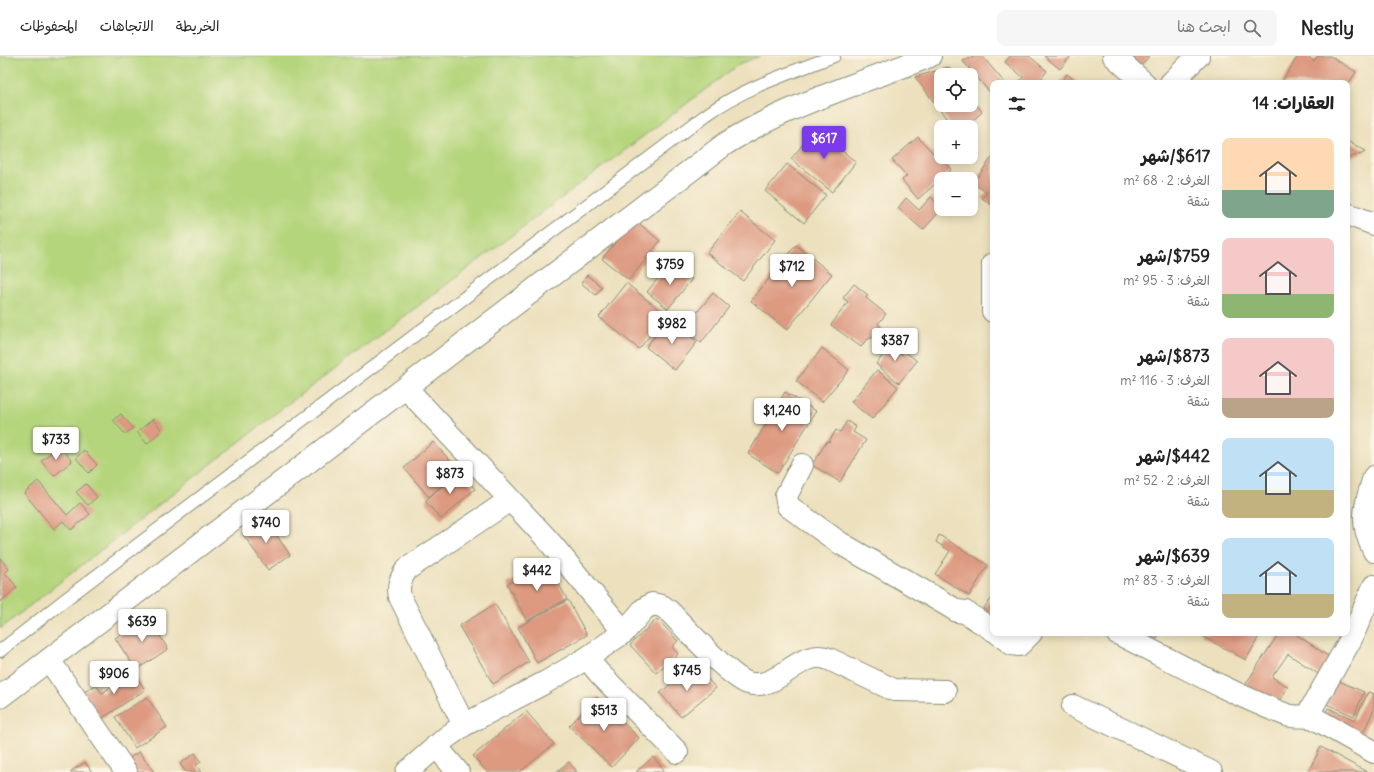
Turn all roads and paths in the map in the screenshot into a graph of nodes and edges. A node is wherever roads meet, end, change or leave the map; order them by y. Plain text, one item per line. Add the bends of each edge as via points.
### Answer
1 (834, 56) edge
2 (930, 56) edge
3 (1114, 56) edge
4 (1198, 56) edge
5 (1141, 80) edge
6 (1173, 80) edge
7 (1350, 215) edge
8 (1374, 224) edge
9 (406, 388) junction
10 (802, 465) dead end
11 (1374, 477) edge
12 (510, 500) junction
13 (1374, 551) edge
14 (1374, 586) edge
15 (990, 628) edge
16 (624, 632) junction
17 (1002, 636) edge
18 (1028, 636) edge
19 (1123, 636) edge
20 (0, 651) edge
21 (586, 658) junction
22 (50, 660) junction
23 (945, 691) dead end
24 (0, 697) edge
25 (1073, 706) dead end
26 (1307, 716) junction
27 (464, 724) junction
28 (436, 746) junction
29 (677, 752) dead end
30 (1374, 752) edge
31 (126, 772) edge
32 (407, 772) edge
33 (458, 772) edge
34 (1211, 772) edge

1 - 20 lane via 752,88 710,111
2 - 9 street via 794,109 751,128 725,144
3 - 5 street
4 - 6 street
7 - 8 street
9 - 12 street
9 - 22 street
10 - 15 street via 786,496 788,506 840,543
11 - 13 street via 1363,522
12 - 16 street via 548,540
12 - 27 street via 407,569 398,589
14 - 26 street via 1351,639
16 - 21 street
16 - 23 street via 644,609 652,604 669,611 732,673 749,683 767,682 805,660 818,656 894,690
17 - 18 street via 1012,644 1019,645
19 - 26 street via 1270,708 1298,718
21 - 27 street via 520,696
21 - 29 street
22 - 24 street
22 - 31 street
25 - 34 street
26 - 30 street
27 - 28 street
28 - 32 street
28 - 33 street

